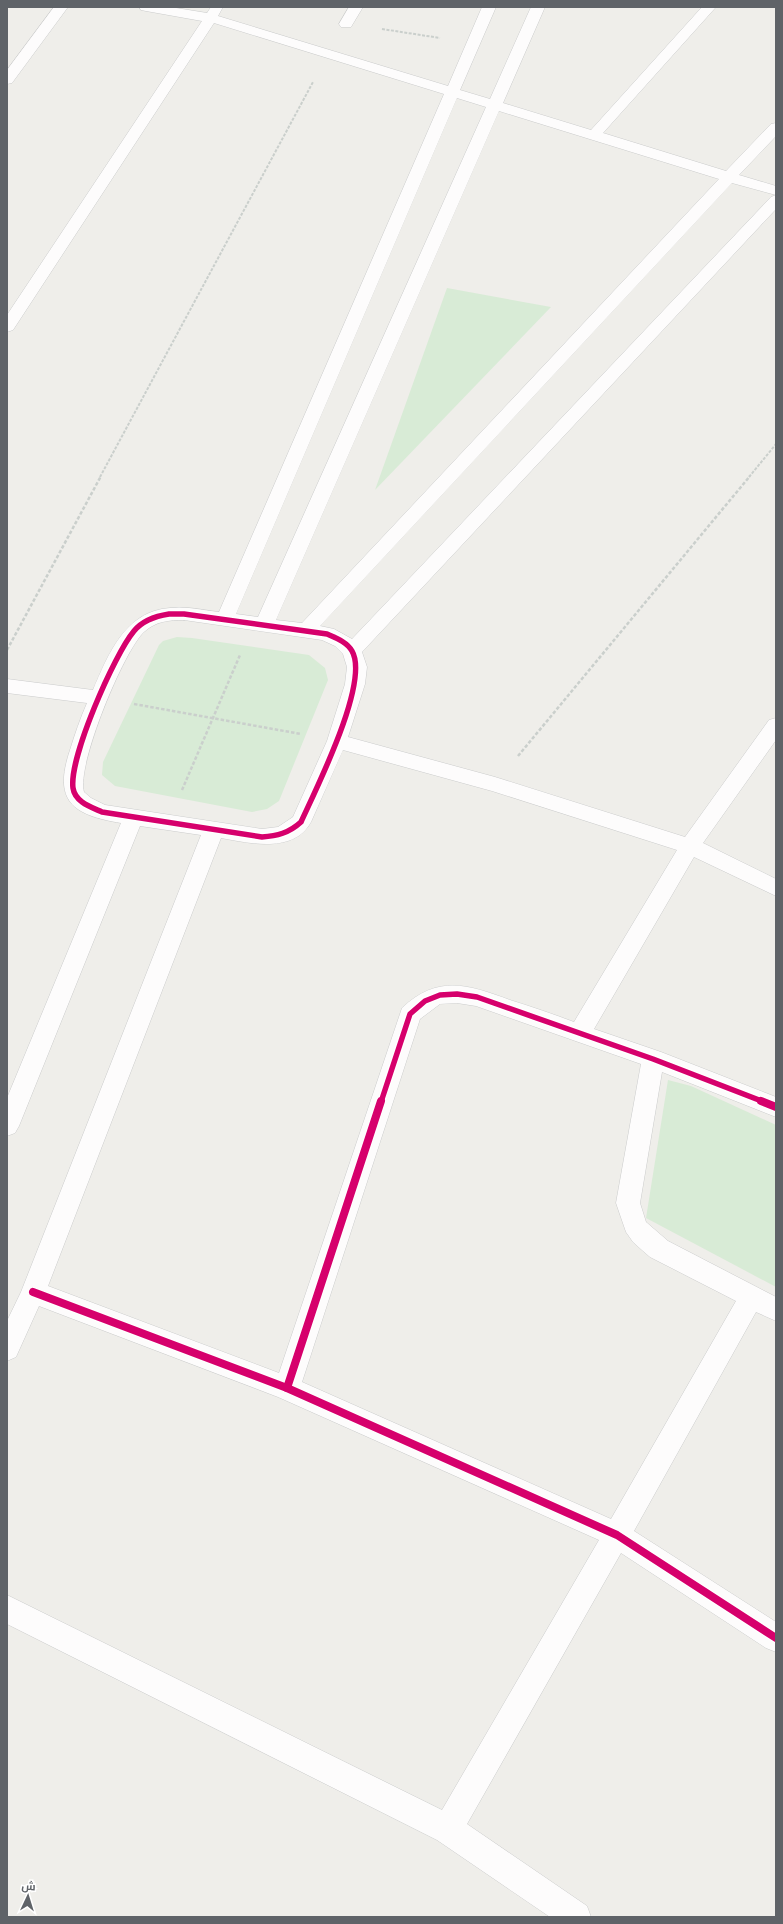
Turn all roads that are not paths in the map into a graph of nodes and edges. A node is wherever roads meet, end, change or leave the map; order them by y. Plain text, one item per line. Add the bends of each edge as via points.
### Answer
1 (61, 7) edge
2 (146, 7) edge
3 (356, 7) edge
4 (489, 7) edge
5 (538, 7) edge
6 (709, 7) edge
7 (214, 13) edge
8 (346, 24) dead end
9 (7, 80) edge
10 (450, 93) junction
11 (495, 106) junction
12 (776, 127) edge
13 (593, 136) junction
14 (728, 177) junction
15 (776, 192) edge
16 (776, 200) edge
17 (8, 324) edge
18 (225, 619) junction
19 (259, 624) junction
20 (306, 630) junction
21 (352, 651) junction
22 (7, 686) edge
23 (98, 698) junction
24 (776, 725) edge
25 (337, 741) junction
26 (134, 816) junction
27 (214, 829) junction
28 (690, 846) junction
29 (776, 888) edge
30 (580, 1032) junction
31 (653, 1059) junction
32 (776, 1107) edge
33 (7, 1126) edge
34 (33, 1292) junction
35 (751, 1298) junction
36 (776, 1310) edge
37 (7, 1349) edge
38 (287, 1388) junction
39 (617, 1535) junction
40 (7, 1609) edge
41 (776, 1638) edge
42 (448, 1829) junction
43 (576, 1917) edge

1 - 9 street
2 - 7 street
3 - 8 street
4 - 10 street
5 - 11 street
6 - 13 street
7 - 10 street via 328,55
7 - 17 street
10 - 11 street
10 - 18 street
11 - 13 street
11 - 19 street
12 - 14 street
13 - 14 street
14 - 15 street
14 - 20 street
16 - 21 street
18 - 19 street
18 - 23 street via 169,614 154,617 143,623 128,639
19 - 20 street
20 - 21 street via 342,640
21 - 25 street via 357,667 355,684
22 - 23 street
23 - 26 street via 73,772 73,788 86,806 102,812
24 - 28 street
25 - 27 street via 301,822 292,830 278,836 262,837
25 - 28 street via 495,784
26 - 27 street
26 - 33 street
27 - 34 street
28 - 29 street
28 - 30 street
30 - 31 street
30 - 38 street via 458,992 439,994 422,1001 410,1014
31 - 32 street
31 - 35 street via 628,1203 632,1221 642,1236 659,1249
34 - 37 street
34 - 38 street
35 - 36 street
35 - 39 street
38 - 39 street
39 - 41 street
39 - 42 street
40 - 42 street
42 - 43 street

